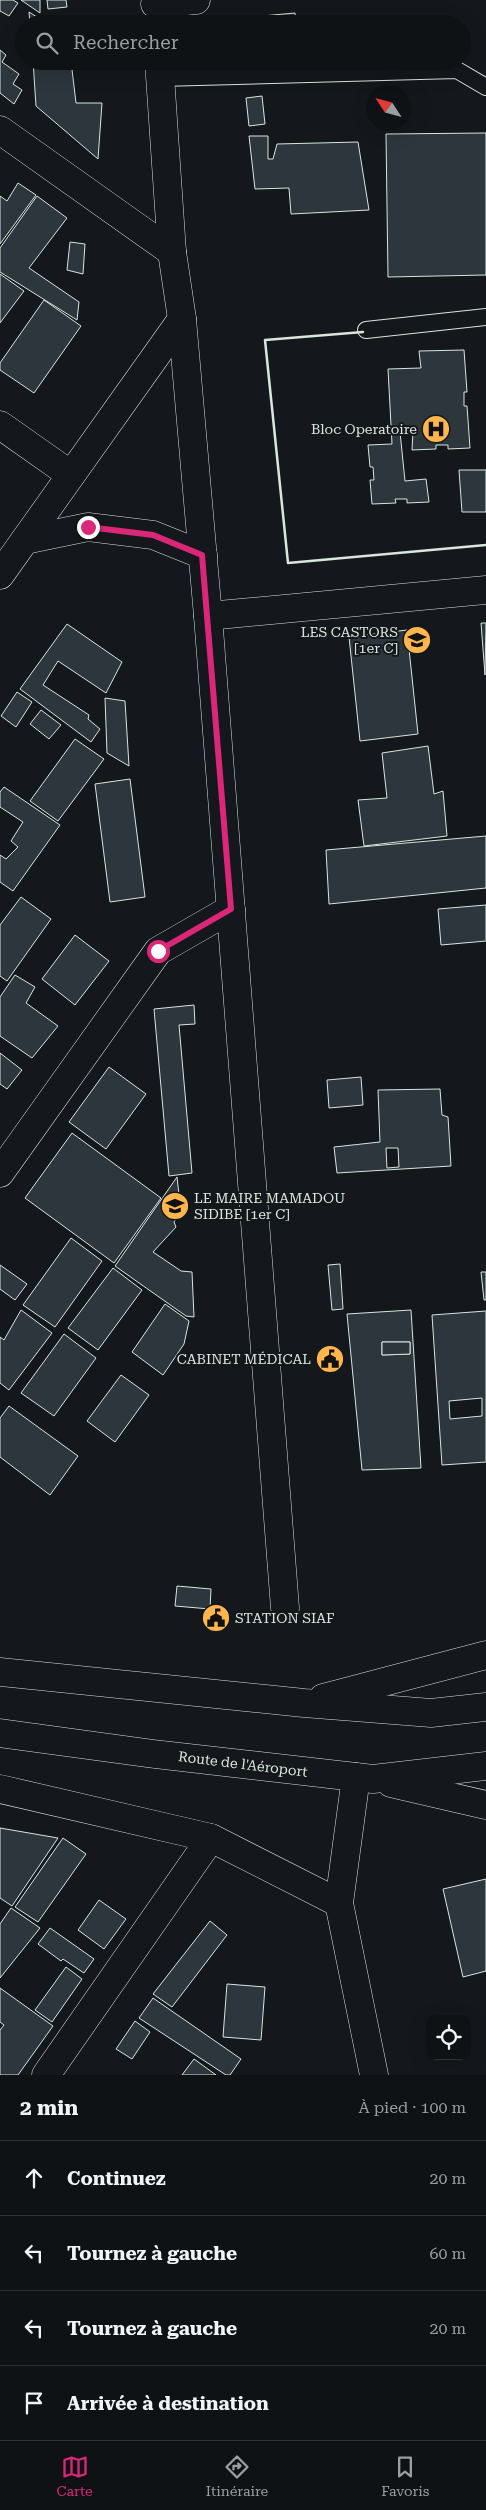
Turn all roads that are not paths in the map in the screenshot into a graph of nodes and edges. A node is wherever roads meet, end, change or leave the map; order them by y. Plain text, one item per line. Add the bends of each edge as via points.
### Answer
1 (196, 0) edge
2 (155, 9) edge
3 (159, 70) edge
4 (486, 86) edge
5 (0, 130) edge
6 (172, 252) junction
7 (486, 317) edge
8 (182, 319) junction
9 (366, 330) dead end
10 (0, 425) edge
11 (71, 475) junction
12 (25, 540) junction
13 (202, 555) junction
14 (0, 575) edge
15 (486, 590) edge
16 (208, 616) junction
17 (231, 909) junction
18 (0, 1173) edge
19 (285, 1608) dead end
20 (486, 1655) edge
21 (0, 1672) edge
22 (304, 1703) junction
23 (486, 1707) edge
24 (0, 1733) edge
25 (486, 1766) edge
26 (364, 1778) junction
27 (0, 1789) edge
28 (486, 1806) edge
29 (211, 1838) junction
30 (339, 1903) junction
31 (46, 2075) edge
32 (374, 2075) edge

1 - 2 main road
3 - 4 lane via 457,70
3 - 6 main road
5 - 6 main road
6 - 8 main road
7 - 9 lane
8 - 11 main road
8 - 13 main road
10 - 11 main road
11 - 12 main road
12 - 13 main road via 88,527 153,535
12 - 14 main road
13 - 16 main road
15 - 16 main road
16 - 17 main road
17 - 18 main road via 158,951
17 - 19 main road
20 - 22 main road
21 - 22 main road
22 - 23 main road via 431,1713
24 - 26 main road, Route de l'Aéroport
25 - 26 main road, Route de l'Aéroport
26 - 28 main road
26 - 30 main road
27 - 29 main road
29 - 30 main road
29 - 31 main road
30 - 32 main road

